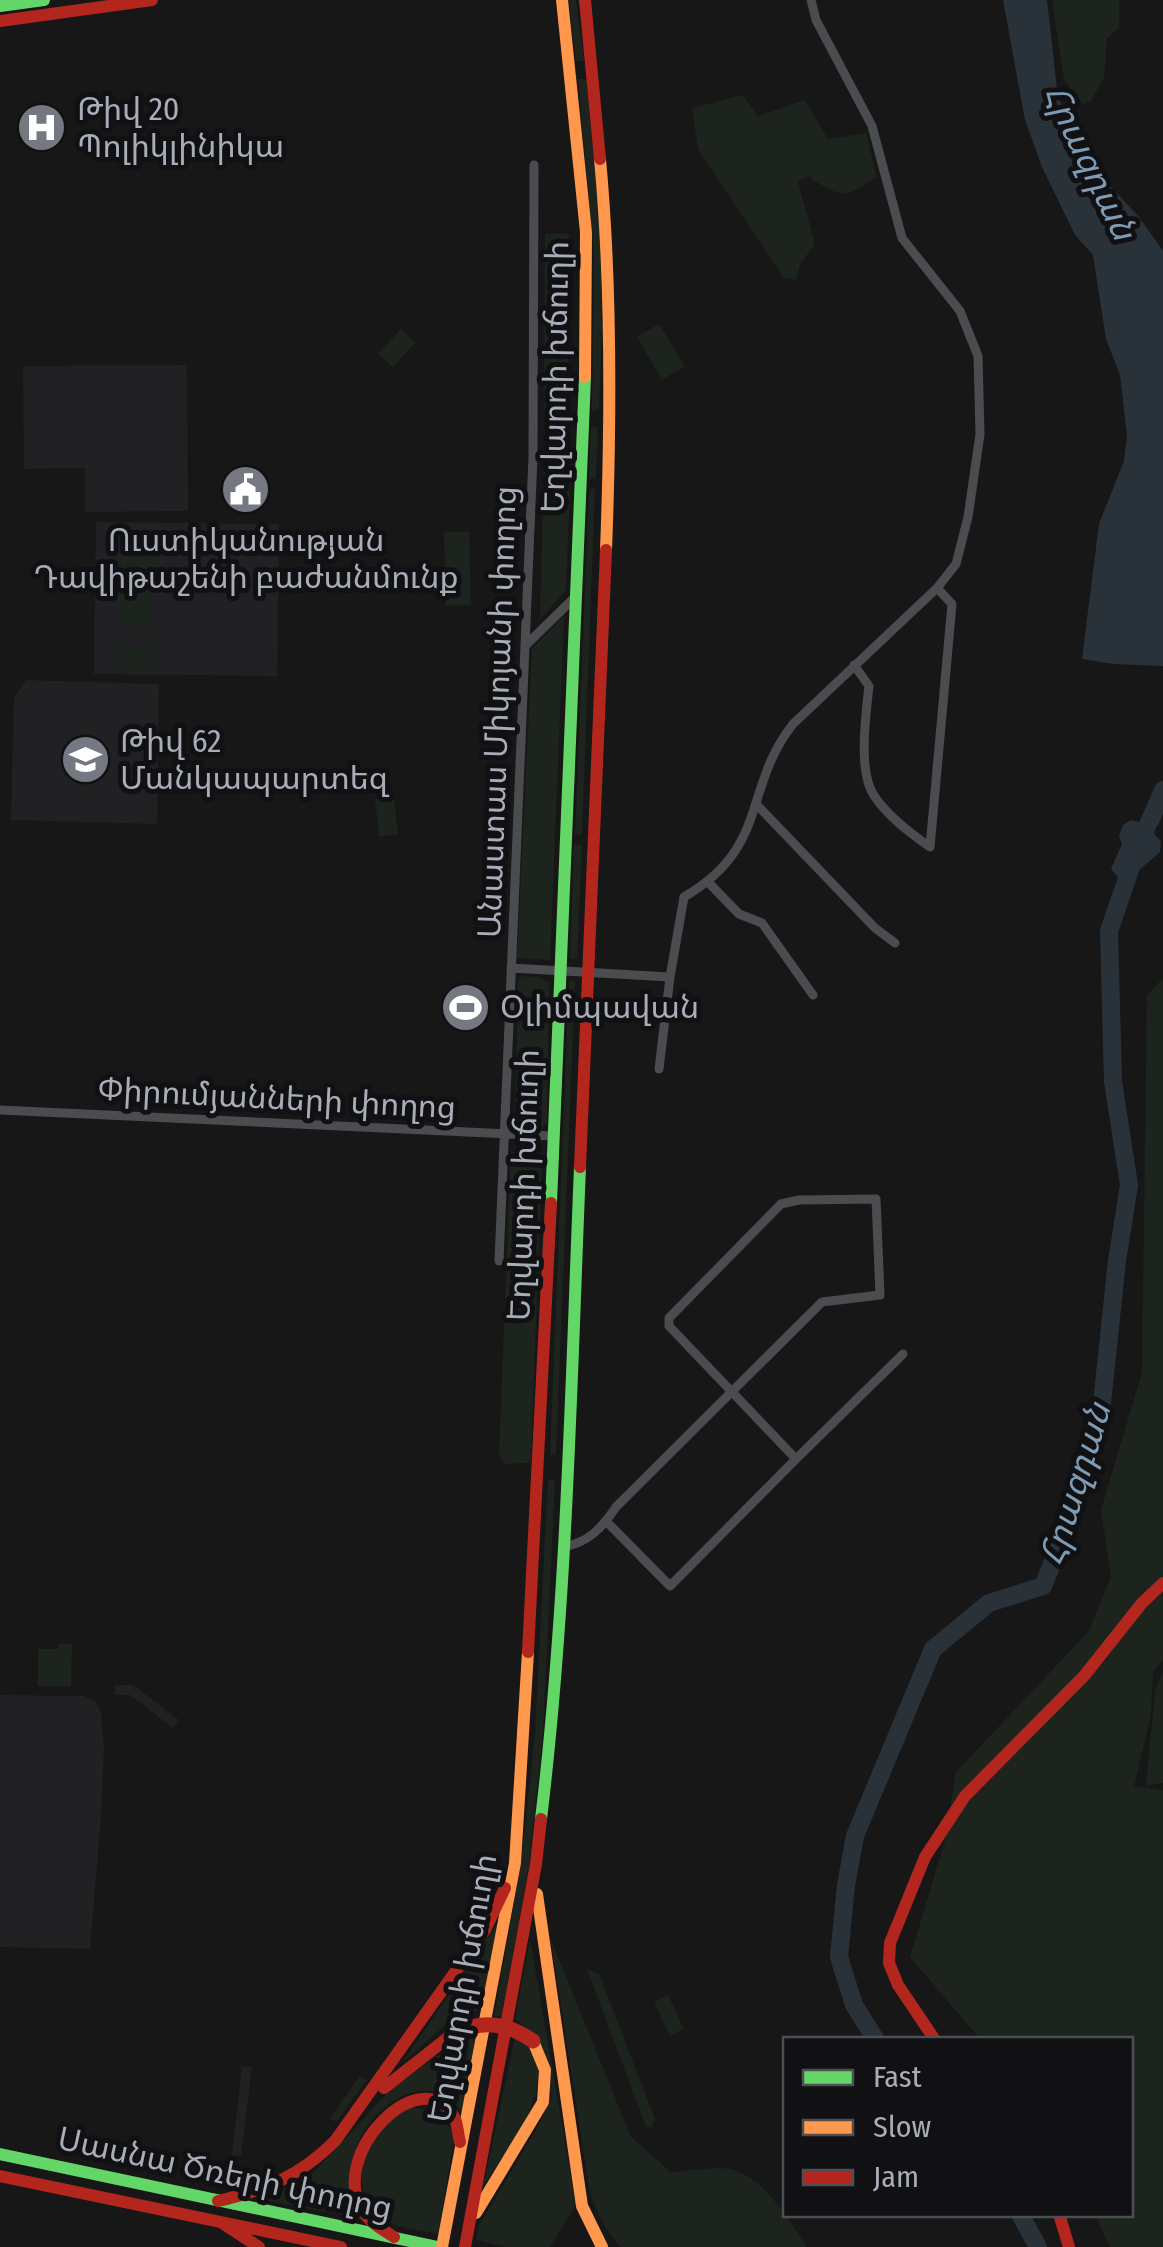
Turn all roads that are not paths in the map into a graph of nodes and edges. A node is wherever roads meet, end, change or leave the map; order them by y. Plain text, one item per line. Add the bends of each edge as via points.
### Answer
1 (44, 0) edge
2 (152, 0) edge
3 (550, 0) edge
4 (585, 0) edge
5 (811, 0) edge
6 (0, 6) edge
7 (563, 8) edge
8 (0, 21) edge
9 (593, 67) junction
10 (570, 68) junction
11 (534, 165) dead end
12 (584, 420) junction
13 (609, 421) junction
14 (582, 456) junction
15 (533, 457) junction
16 (937, 588) junction
17 (575, 597) junction
18 (526, 645) junction
19 (854, 665) junction
20 (756, 804) junction
21 (709, 883) junction
22 (896, 943) dead end
23 (511, 968) junction
24 (559, 971) junction
25 (588, 972) junction
26 (670, 977) junction
27 (813, 996) dead end
28 (659, 1069) dead end
29 (0, 1110) edge
30 (504, 1134) junction
31 (552, 1136) junction
32 (499, 1261) dead end
33 (903, 1354) dead end
34 (732, 1392) junction
35 (796, 1459) junction
36 (540, 1471) junction
37 (567, 1474) junction
38 (606, 1522) junction
39 (562, 1547) junction
40 (1163, 1583) edge
41 (515, 1863) junction
42 (536, 1864) junction
43 (933, 2037) edge
44 (352, 2119) junction
45 (460, 2152) junction
46 (0, 2154) edge
47 (0, 2176) edge
48 (218, 2201) junction
49 (1059, 2217) edge
50 (222, 2223) junction
51 (469, 2225) junction
52 (394, 2237) junction
53 (435, 2246) edge
54 (259, 2247) edge
55 (341, 2247) edge
56 (464, 2247) edge
57 (602, 2247) edge
58 (1069, 2247) edge

1 - 6 main road
2 - 8 main road
3 - 7 main road
4 - 9 main road, Եղվարդի խճուղի
5 - 16 street via 872,126 902,238 960,310 978,356 980,434 968,517 956,564
7 - 10 main road, Եղվարդի խճուղի
9 - 10 main road
9 - 13 main road, Եղվարդի խճուղի via 606,226
10 - 12 main road, Եղվարդի խճուղի via 586,232
11 - 15 street, Անաստաս Միկոյանի փողոց
12 - 13 main road
12 - 14 main road, Եղվարդի խճուղի
13 - 25 main road, Եղվարդի խճուղի
14 - 15 street
14 - 17 main road, Եղվարդի խճուղի
15 - 18 street, Անաստաս Միկոյանի փողոց
16 - 19 street
16 - 19 street via 952,604 930,848 872,792 863,742 869,686
17 - 18 street
17 - 24 main road, Եղվարդի խճուղի
18 - 23 street, Անաստաս Միկոյանի փողոց
19 - 20 street via 780,740
20 - 21 street via 744,841
20 - 22 street
21 - 26 street via 684,897
21 - 27 street via 740,914 762,923
23 - 24 street
23 - 30 street, Անաստաս Միկոյանի փողոց
24 - 25 street
24 - 31 main road, Եղվարդի խճուղի
25 - 26 street
25 - 37 main road, Եղվարդի խճուղի
26 - 28 street
29 - 30 street, Փիրումյանների փողոց
30 - 31 street, Փիրումյանների փողոց
30 - 32 street, Անաստաս Միկոյանի փողոց
31 - 36 main road, Եղվարդի խճուղի
33 - 35 street
34 - 34 street via 669,1326 669,1318 781,1204 876,1198 880,1295 822,1302
34 - 35 street
34 - 38 street
35 - 38 street via 670,1586
36 - 37 main road
36 - 41 main road, Եղվարդի խճուղի
37 - 39 main road, Եղվարդի խճուղի
38 - 39 street via 584,1543
39 - 42 main road, Եղվարդի խճուղի
40 - 43 main road via 1084,1676 965,1796 924,1857 890,1943 889,1964
41 - 44 main road via 485,1930
41 - 45 main road, Եղվարդի խճուղի
42 - 51 main road, Եղվարդի խճուղի
42 - 57 main road via 574,2164 582,2206
44 - 48 main road via 299,2175
44 - 51 main road, bridge via 454,2032 494,2022 534,2041 546,2072 543,2102
45 - 52 main road via 457,2126 437,2104 405,2102 372,2128 359,2150 356,2196 364,2214
45 - 53 main road, Եղվարդի խճուղի
46 - 48 main road, Սասնա Ծռերի փողոց
47 - 50 main road, Սասնա Ծռերի փողոց
48 - 52 main road, Սասնա Ծռերի փողոց
49 - 58 main road
50 - 54 main road
50 - 55 main road, Սասնա Ծռերի փողոց
51 - 56 main road, Եղվարդի խճուղի
52 - 53 main road, Սասնա Ծռերի փողոց

